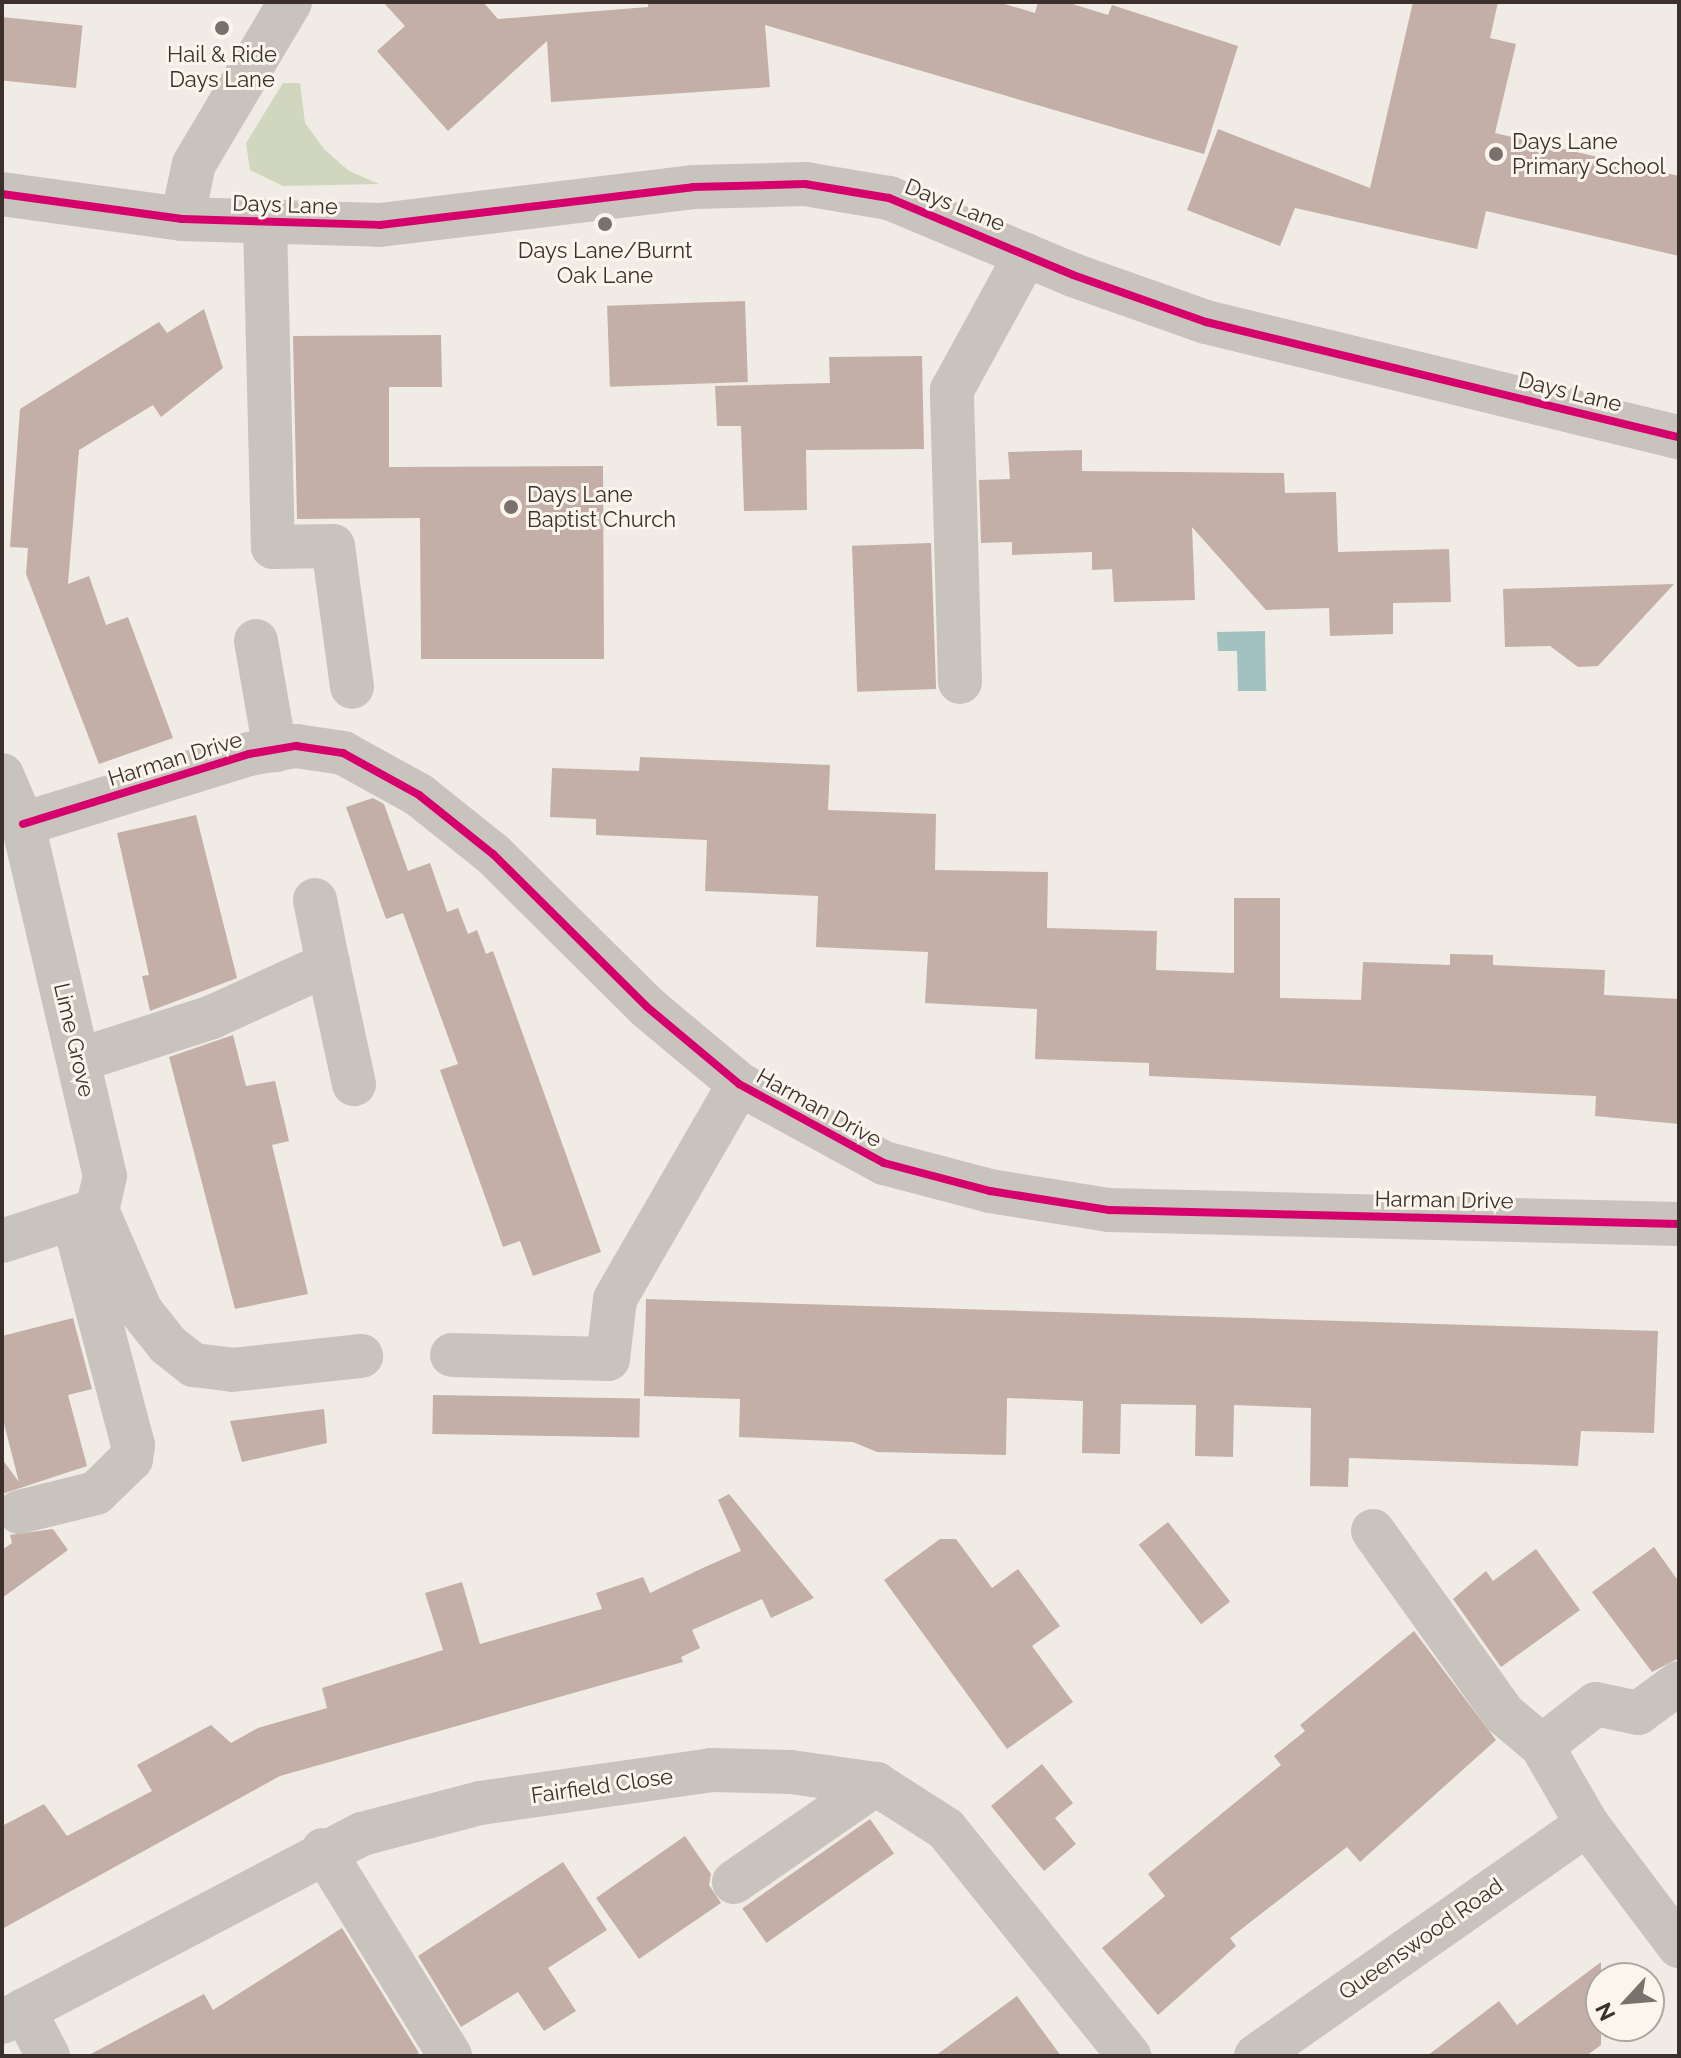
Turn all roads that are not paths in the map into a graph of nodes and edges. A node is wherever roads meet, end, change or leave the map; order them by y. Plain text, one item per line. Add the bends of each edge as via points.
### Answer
1 (290, 2) edge
2 (2, 194) edge
3 (182, 219) junction
4 (265, 223) junction
5 (1026, 255) junction
6 (1679, 437) edge
7 (256, 641) dead end
8 (960, 682) dead end
9 (352, 687) dead end
10 (275, 750) junction
11 (2, 775) edge
12 (23, 824) junction
13 (315, 900) dead end
14 (328, 964) junction
15 (79, 1060) junction
16 (354, 1084) dead end
17 (739, 1084) junction
18 (86, 1216) junction
19 (1679, 1224) edge
20 (2, 1241) edge
21 (452, 1355) dead end
22 (361, 1356) dead end
23 (19, 1512) dead end
24 (1373, 1531) dead end
25 (1679, 1683) edge
26 (1542, 1746) junction
27 (876, 1784) junction
28 (1587, 1824) junction
29 (323, 1850) junction
30 (734, 1882) dead end
31 (1679, 1946) edge
32 (13, 2016) edge
33 (48, 2056) edge
34 (450, 2056) edge
35 (1129, 2056) edge
36 (1256, 2056) edge

1 - 3 street via 194,164
2 - 3 street, Days Lane
3 - 4 street, Days Lane
4 - 5 street, Days Lane via 380,225 693,187 805,184 889,198
4 - 9 street via 273,547 333,546
5 - 6 street, Days Lane via 1206,322
5 - 8 street via 952,390
7 - 10 street
10 - 12 street, Harman Drive
10 - 17 street, Harman Drive via 343,753 419,795 493,854 647,1007
11 - 12 street, Lime Grove
12 - 15 street, Lime Grove
13 - 14 street
14 - 15 street via 212,1017
14 - 16 street
15 - 18 street, Lime Grove via 105,1176
17 - 19 street, Harman Drive via 884,1163 1059,1203 1109,1210
17 - 21 street via 615,1299 608,1359
18 - 20 street
18 - 22 street via 141,1311 168,1345 194,1365 232,1370
18 - 23 street via 133,1445 131,1459 96,1493
24 - 26 street via 1504,1714
25 - 26 street via 1638,1713 1596,1704
26 - 28 street
27 - 29 street, Fairfield Close via 836,1775 711,1770 480,1803
27 - 30 street
27 - 35 street, Fairfield Close via 946,1829
28 - 31 street
28 - 36 street, Queenswood Road
29 - 32 street, Fairfield Close
29 - 34 street
32 - 33 street

